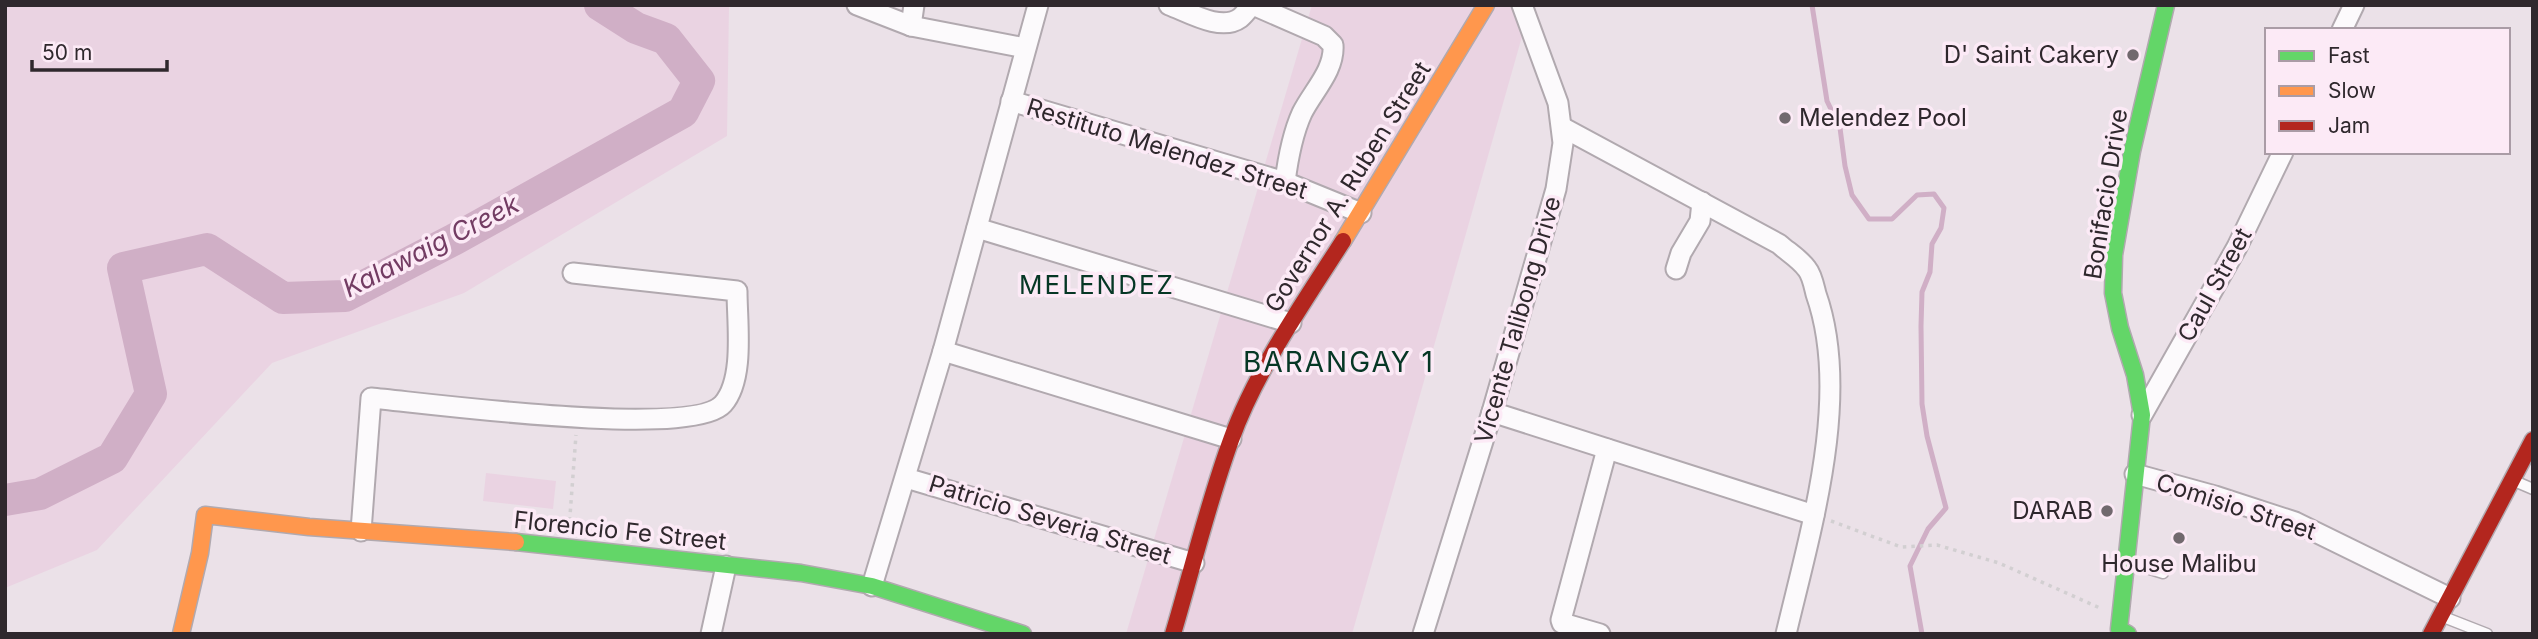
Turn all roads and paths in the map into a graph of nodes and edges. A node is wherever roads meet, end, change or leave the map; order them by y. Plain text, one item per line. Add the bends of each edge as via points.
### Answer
1 (857, 5) edge
2 (914, 5) edge
3 (1038, 5) edge
4 (1169, 5) edge
5 (1253, 5) edge
6 (1486, 5) edge
7 (1522, 5) edge
8 (2165, 5) edge
9 (2354, 5) edge
10 (911, 26) junction
11 (2344, 28) edge
12 (1025, 48) junction
13 (1011, 101) junction
14 (1562, 127) junction
15 (2282, 154) edge
16 (1285, 182) junction
17 (1702, 202) junction
18 (1361, 213) junction
19 (977, 228) junction
20 (1676, 269) dead end
21 (573, 274) dead end
22 (1291, 323) junction
23 (943, 351) junction
24 (1492, 412) junction
25 (2142, 415) junction
26 (577, 417) junction
27 (1231, 439) junction
28 (2533, 440) edge
29 (1607, 449) junction
30 (2135, 474) junction
31 (906, 478) junction
32 (2512, 480) junction
33 (2533, 489) edge
34 (1814, 515) junction
35 (361, 531) junction
36 (568, 548) junction
37 (2127, 562) junction
38 (1194, 563) junction
39 (726, 566) junction
40 (2163, 572) dead end
41 (872, 586) junction
42 (2450, 598) junction
43 (2440, 616) junction
44 (2121, 618) junction
45 (181, 634) edge
46 (711, 634) edge
47 (1023, 634) edge
48 (1173, 634) edge
49 (1423, 634) edge
50 (1600, 634) edge
51 (1786, 634) edge
52 (2128, 634) edge
53 (2431, 634) edge
54 (2487, 634) edge

1 - 10 street
2 - 10 street
3 - 12 street
4 - 5 street via 1227,23 1240,19
5 - 16 street via 1324,36 1333,45 1334,58 1302,114
6 - 18 street, Governor A. Ruben Street
7 - 14 street, Vicente Talibong Drive via 1558,103
8 - 25 street, Bonifacio Drive via 2114,255 2113,293
9 - 11 street
10 - 12 street
12 - 13 street
13 - 16 street, Restituto Melendez Street
13 - 19 street
14 - 17 street
14 - 24 street, Vicente Talibong Drive via 1556,189
15 - 25 street, Caul Street via 2237,247
16 - 18 street, Restituto Melendez Street
17 - 20 street via 1700,221
17 - 34 street via 1779,244 1808,270 1823,314 1829,367 1829,415
18 - 22 street, Governor A. Ruben Street
19 - 22 street
19 - 23 street
21 - 26 street via 737,291 737,374 721,407 676,418 625,421
22 - 27 street, Governor A. Ruben Street
23 - 27 street
23 - 31 street
24 - 29 street
24 - 49 street, Vicente Talibong Drive
25 - 30 street, Bonifacio Drive
26 - 35 street via 371,398
26 - 36 path
27 - 38 street, Governor A. Ruben Street
28 - 32 street
29 - 34 street
29 - 50 street via 1561,620
30 - 37 street, Bonifacio Drive
30 - 42 street, Comisio Street via 2295,522
31 - 38 street, Patricio Severia Street
31 - 41 street
32 - 33 lane
32 - 42 street
34 - 44 path via 1901,547 1937,545 1999,562
34 - 51 street
35 - 36 street, Florencio Fe Street
35 - 45 street, Florencio Fe Street via 205,515
36 - 39 street, Florencio Fe Street
37 - 40 lane
37 - 44 street, Bonifacio Drive
38 - 48 street, Governor A. Ruben Street
39 - 41 street, Florencio Fe Street
39 - 46 street
41 - 47 street, Florencio Fe Street
42 - 43 street
43 - 53 street
43 - 54 lane
44 - 52 street, Bonifacio Drive via 2119,629

